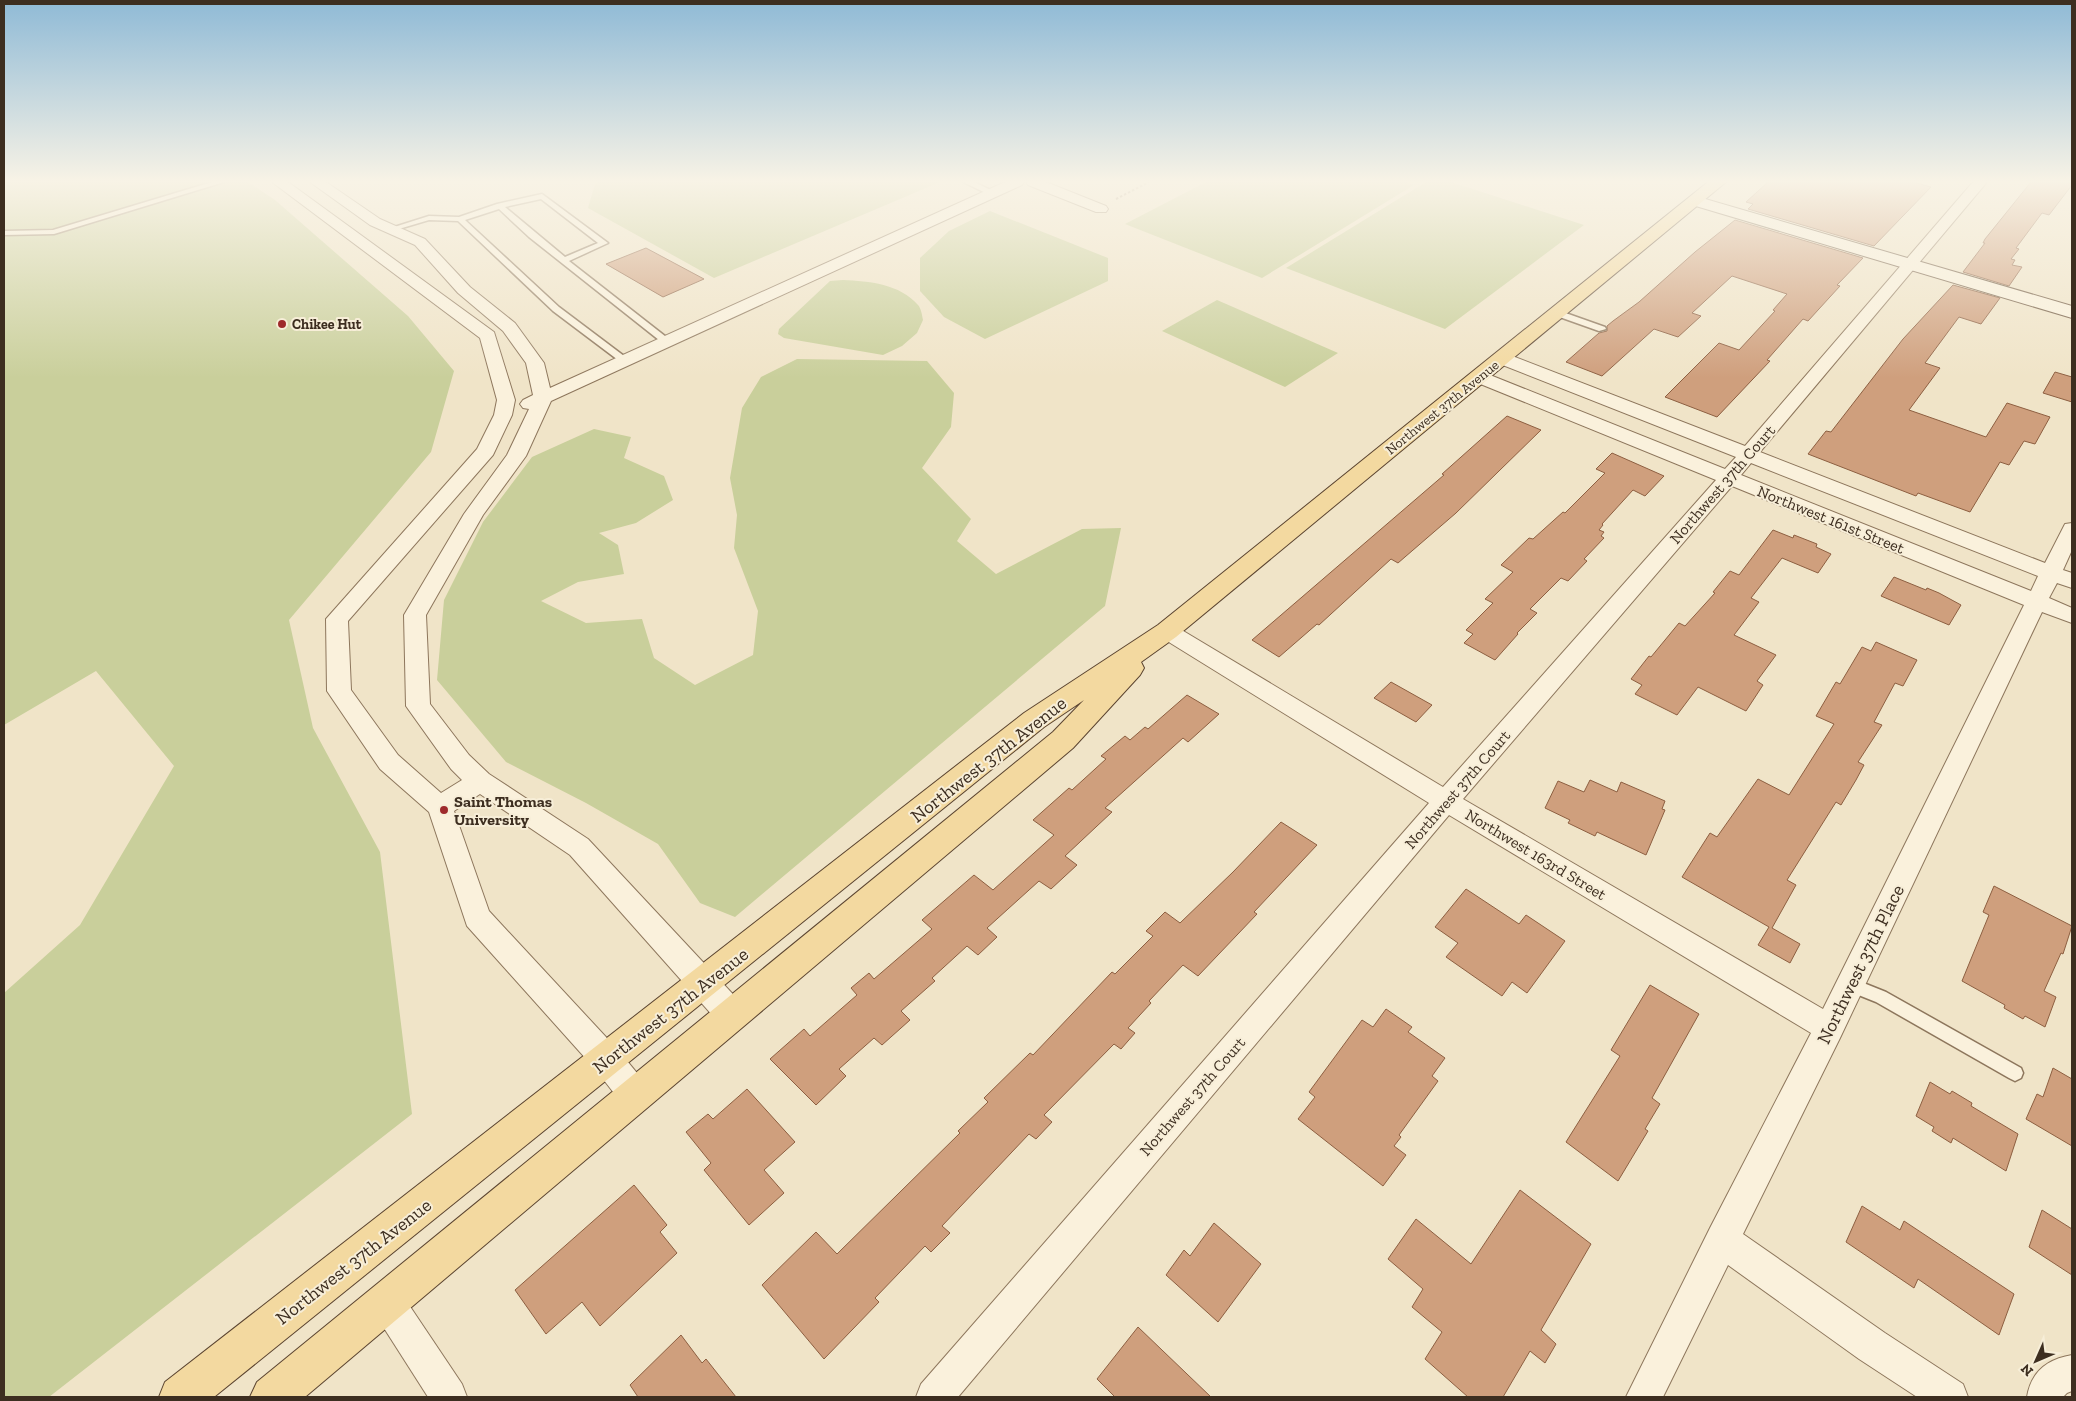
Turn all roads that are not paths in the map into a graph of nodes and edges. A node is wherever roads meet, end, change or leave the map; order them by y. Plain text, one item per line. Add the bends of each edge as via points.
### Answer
1 (366, 247) edge
2 (425, 247) edge
3 (490, 247) edge
4 (549, 247) edge
5 (594, 247) edge
6 (874, 247) edge
7 (1637, 247) edge
8 (1853, 247) edge
9 (1924, 247) edge
10 (564, 260) junction
11 (1910, 264) junction
12 (1557, 312) junction
13 (2072, 312) edge
14 (1602, 329) dead end
15 (667, 342) junction
16 (1501, 358) junction
17 (625, 361) junction
18 (1479, 377) junction
19 (543, 398) junction
20 (503, 415) junction
21 (1748, 455) junction
22 (1729, 477) junction
23 (2072, 529) edge
24 (2062, 577) edge
25 (2037, 602) junction
26 (2072, 616) edge
27 (1167, 631) junction
28 (480, 781) junction
29 (1446, 801) junction
30 (440, 807) junction
31 (704, 983) junction
32 (1851, 984) junction
33 (732, 1015) junction
34 (1829, 1028) junction
35 (607, 1060) junction
36 (2015, 1073) dead end
37 (635, 1095) junction
38 (1722, 1240) junction
39 (387, 1302) junction
40 (2072, 1372) edge
41 (180, 1397) edge
42 (272, 1397) edge
43 (449, 1397) edge
44 (934, 1397) edge
45 (1644, 1397) edge
46 (1950, 1397) edge
47 (2045, 1397) edge

1 - 20 street via 488,336 506,400
2 - 19 street via 464,290 509,327 535,362
3 - 17 lane via 556,309
4 - 10 lane
5 - 10 lane
6 - 15 street
7 - 12 main road, Northwest 37th Avenue
8 - 11 street
9 - 11 street, Northwest 37th Court
10 - 15 lane
11 - 13 street
11 - 21 street, Northwest 37th Court
12 - 14 lane
12 - 16 main road, Northwest 37th Avenue
15 - 17 street
16 - 18 main road, Northwest 37th Avenue
16 - 21 street, Northwest 161st Street
17 - 19 street
18 - 22 street, Northwest 161st Street
18 - 27 main road, Northwest 37th Avenue
19 - 20 street
19 - 28 street via 516,456 474,514 415,615 418,706 460,762
20 - 30 street via 486,451 337,619 339,691 389,762
21 - 22 street, Northwest 37th Court
21 - 24 street, Northwest 161st Street
22 - 25 street, Northwest 161st Street
22 - 29 street, Northwest 37th Court
23 - 24 street, Northwest 37th Place
24 - 25 street, Northwest 37th Place
25 - 26 street, Northwest 161st Street
25 - 32 street, Northwest 37th Place
27 - 29 street, Northwest 163rd Street
27 - 31 main road, Northwest 37th Avenue via 1034,720
27 - 33 main road, Northwest 37th Avenue via 1063,740
28 - 30 street
28 - 31 street via 579,847
29 - 34 street, Northwest 163rd Street
29 - 44 street, Northwest 37th Court
30 - 35 street via 477,918
31 - 33 street
31 - 35 main road, Northwest 37th Avenue
32 - 34 street, Northwest 37th Place
32 - 36 lane via 1881,997
33 - 37 main road, Northwest 37th Avenue
34 - 38 street, Northwest 37th Place
35 - 37 street
35 - 41 main road, Northwest 37th Avenue
37 - 39 main road, Northwest 37th Avenue
38 - 45 street, Northwest 37th Place
38 - 46 street
39 - 42 main road, Northwest 37th Avenue
39 - 43 street
40 - 47 street via 2057,1376 2046,1389

